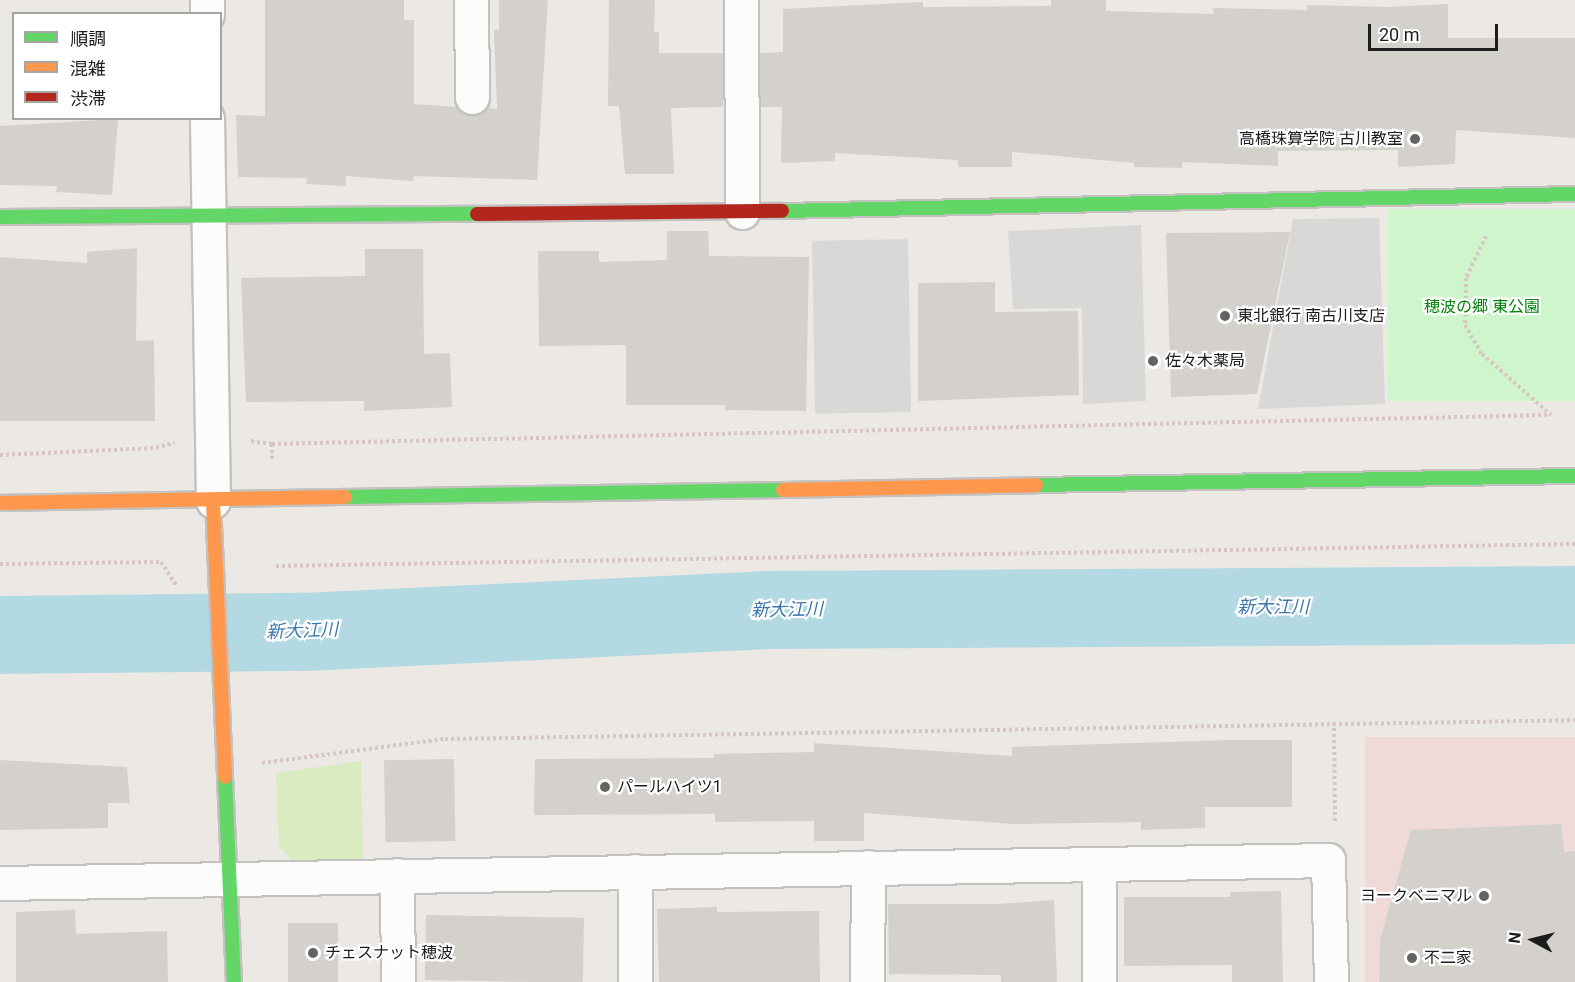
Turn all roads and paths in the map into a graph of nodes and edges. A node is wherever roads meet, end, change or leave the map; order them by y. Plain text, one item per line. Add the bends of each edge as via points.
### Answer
1 (471, 0) edge
2 (741, 0) edge
3 (472, 98) dead end
4 (207, 120) edge
5 (1575, 194) edge
6 (1513, 195) junction
7 (742, 212) junction
8 (207, 215) junction
9 (0, 218) edge
10 (178, 442) dead end
11 (272, 444) dead end
12 (0, 455) edge
13 (1575, 476) edge
14 (213, 501) junction
15 (0, 503) edge
16 (1575, 544) edge
17 (0, 564) edge
18 (276, 566) dead end
19 (181, 593) dead end
20 (1575, 720) edge
21 (1334, 722) junction
22 (258, 764) dead end
23 (1328, 860) junction
24 (1099, 864) junction
25 (868, 867) junction
26 (635, 871) junction
27 (397, 875) junction
28 (232, 880) junction
29 (0, 883) edge
30 (234, 982) edge
31 (398, 982) edge
32 (635, 982) edge
33 (867, 982) edge
34 (1099, 982) edge
35 (1330, 982) edge

1 - 3 street
2 - 7 street
4 - 8 street
5 - 6 street
6 - 7 street
6 - 11 path via 1479,246 1466,278 1465,326 1482,354 1551,415
7 - 8 street
8 - 9 street
8 - 14 street
10 - 12 path via 156,448
13 - 14 street
14 - 15 street
14 - 28 street
16 - 18 path
17 - 19 path via 160,562
20 - 21 path
21 - 22 path via 445,738
21 - 23 path via 1335,830
23 - 24 street
23 - 35 street
24 - 25 street
24 - 34 street
25 - 26 street
25 - 33 street
26 - 27 street
26 - 32 street
27 - 28 street
27 - 31 street
28 - 29 street
28 - 30 street

